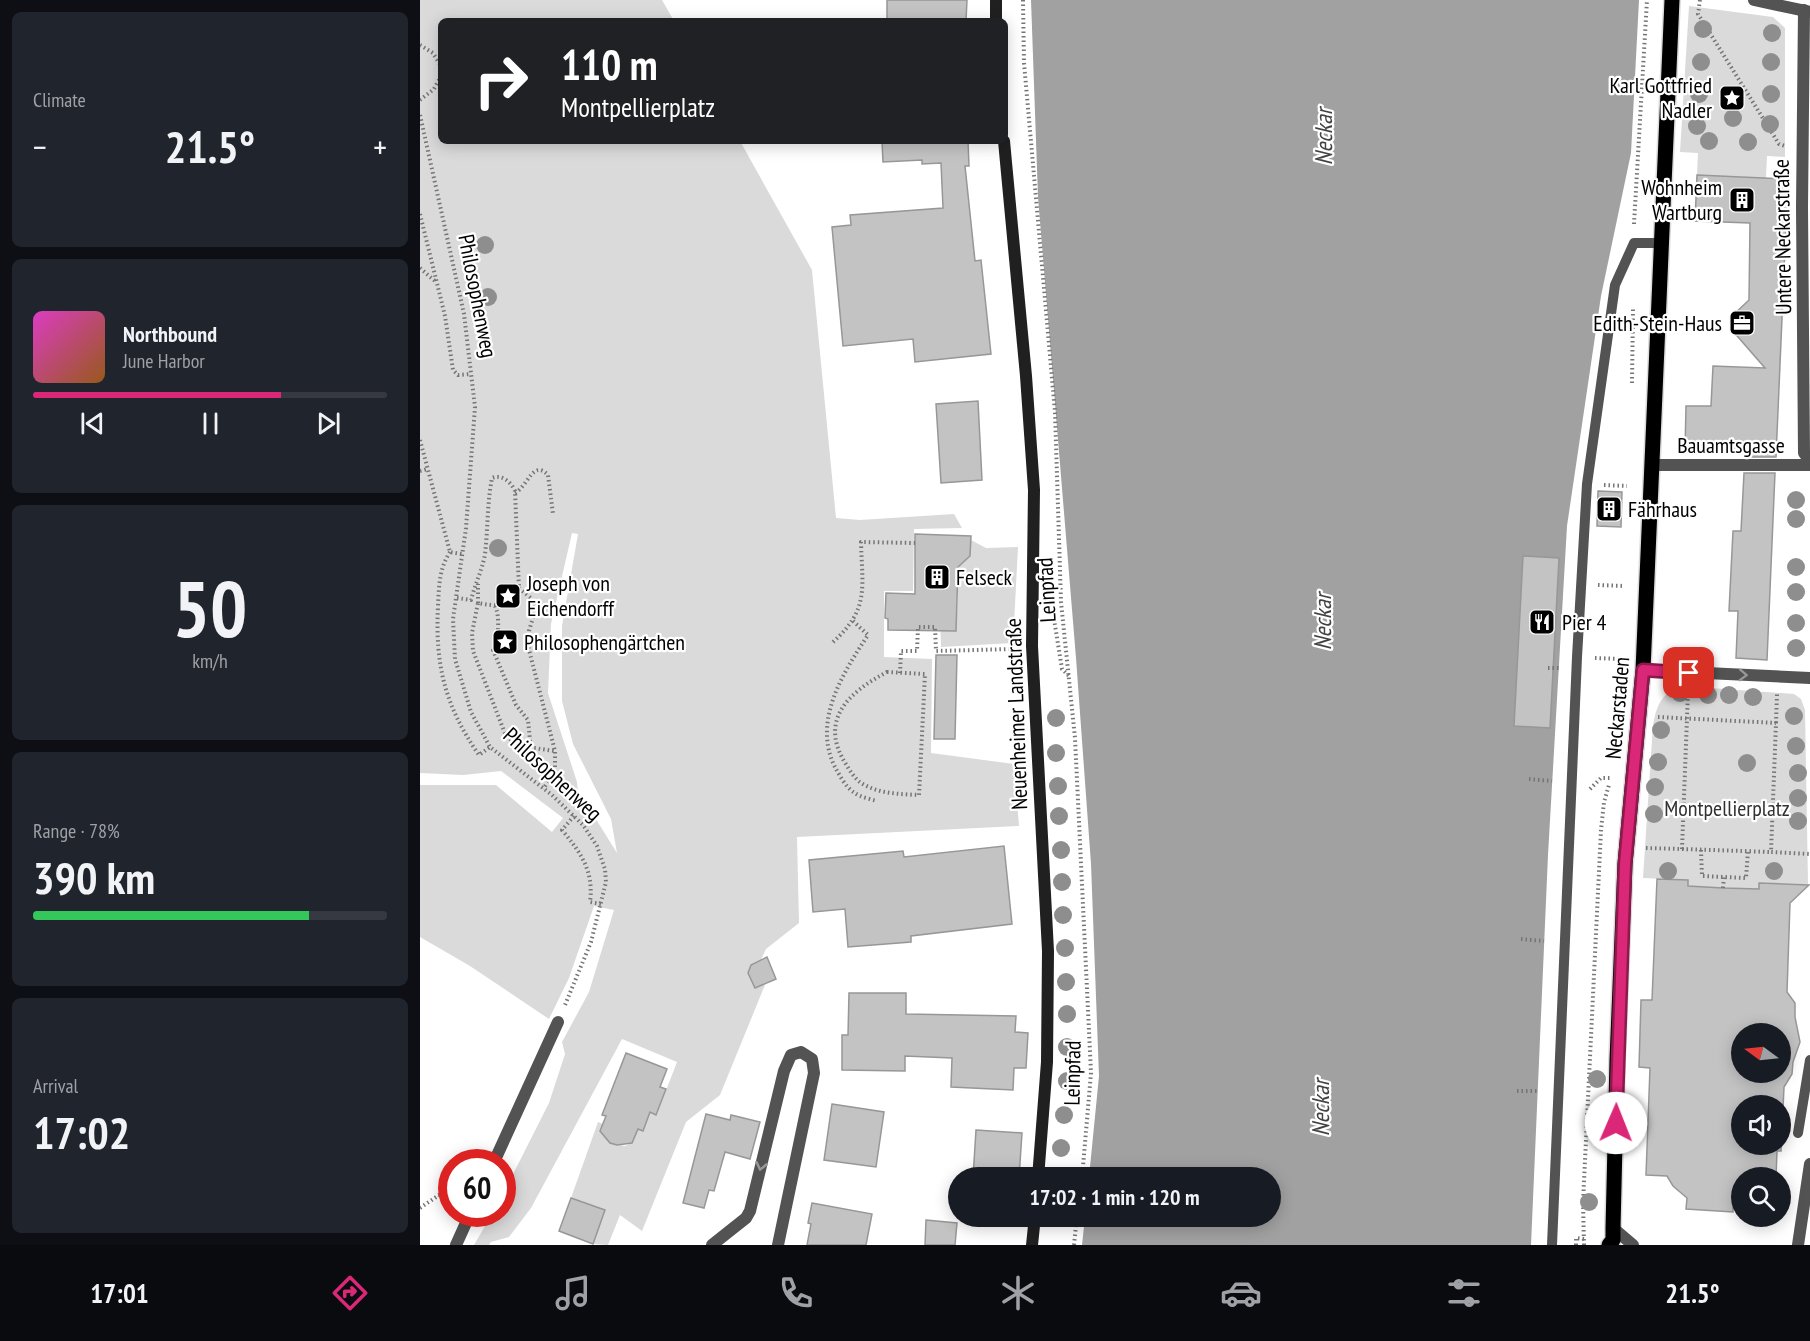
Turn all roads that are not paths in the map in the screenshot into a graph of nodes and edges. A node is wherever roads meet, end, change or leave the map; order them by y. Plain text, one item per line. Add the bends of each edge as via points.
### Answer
1 (996, 0) edge
2 (1672, 0) edge
3 (1754, 0) edge
4 (1790, 3) edge
5 (1807, 11) edge
6 (996, 18) edge
7 (1004, 144) edge
8 (1662, 243) junction
9 (1810, 463) edge
10 (1652, 465) junction
11 (1643, 670) junction
12 (1810, 678) edge
13 (558, 1022) road end
14 (1810, 1060) edge
15 (1798, 1133) dead end
16 (500, 1149) edge
17 (1810, 1164) edge
18 (1039, 1167) edge
19 (1807, 1196) edge
20 (464, 1227) edge
21 (1034, 1227) edge
22 (1613, 1239) edge
23 (456, 1245) edge
24 (712, 1245) edge
25 (778, 1245) edge
26 (1032, 1245) edge
27 (1552, 1245) edge
28 (1633, 1245) edge
29 (1797, 1245) edge

1 - 6 main road
2 - 8 main road, Neckarstaden
3 - 4 street
4 - 5 street
5 - 9 street, Untere Neckarstraße via 1802,153 1804,453
7 - 18 main road, Neuenheimer Landstraße via 1034,480 1032,646 1048,951 1047,1062
8 - 10 main road, Neckarstaden
8 - 27 lane via 1634,243 1615,285 1587,484
9 - 10 street, Bauamtsgasse
10 - 11 main road, Neckarstaden
11 -> 12 street
11 - 22 main road, Neckarstaden via 1627,847
13 - 16 street
14 - 15 lane
17 - 19 street
19 - 29 street
20 - 23 street
21 - 26 main road
22 - 28 street
25 -> 24 street via 813,1083 813,1066 807,1054 796,1052 787,1063 750,1210 746,1218

